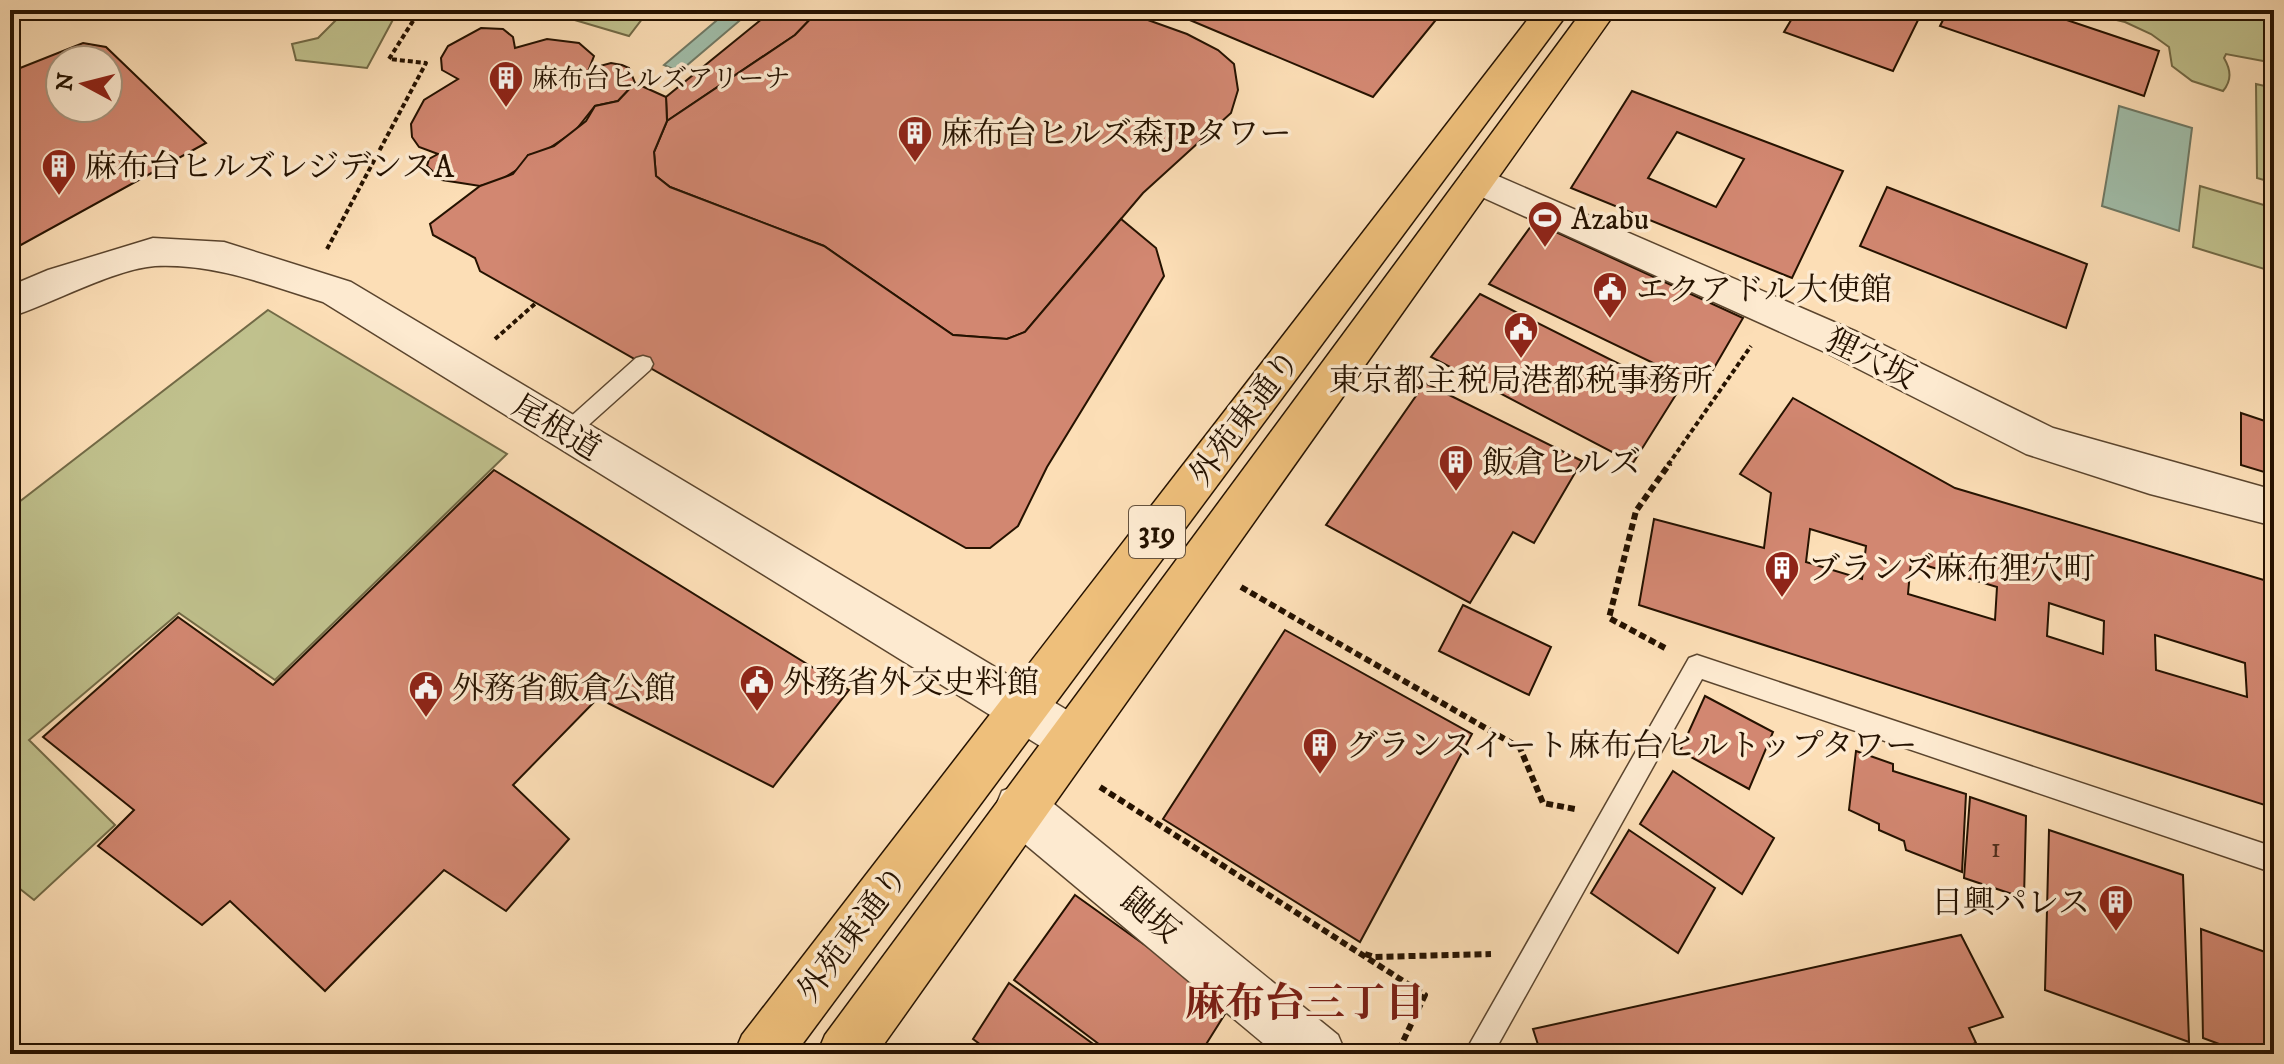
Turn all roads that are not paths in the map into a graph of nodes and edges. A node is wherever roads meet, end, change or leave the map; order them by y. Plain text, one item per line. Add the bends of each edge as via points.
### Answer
1 (1553, 10) edge
2 (1600, 10) edge
3 (1477, 180) junction
4 (10, 302) edge
5 (643, 364) dead end
6 (566, 433) junction
7 (2274, 508) edge
8 (1023, 708) junction
9 (1070, 738) junction
10 (1020, 808) junction
11 (2274, 860) edge
12 (761, 1054) edge
13 (844, 1054) edge
14 (1319, 1054) edge
15 (1478, 1054) edge

1 - 8 main road, 外苑東通り / 319
2 - 3 main road, 外苑東通り / 319
3 - 7 street, 狸穴坂 via 1774,312 2041,442
3 - 9 main road, 外苑東通り / 319
4 - 6 street, 尾根道 via 153,252 224,256 337,292
5 - 6 lane
6 - 8 street, 尾根道
8 - 9 street, 尾根道
8 - 12 main road, 外苑東通り / 319
9 - 10 main road, 外苑東通り / 319
10 - 13 main road, 外苑東通り / 319
10 - 14 street, 鼬坂
11 - 15 lane via 1697,666

